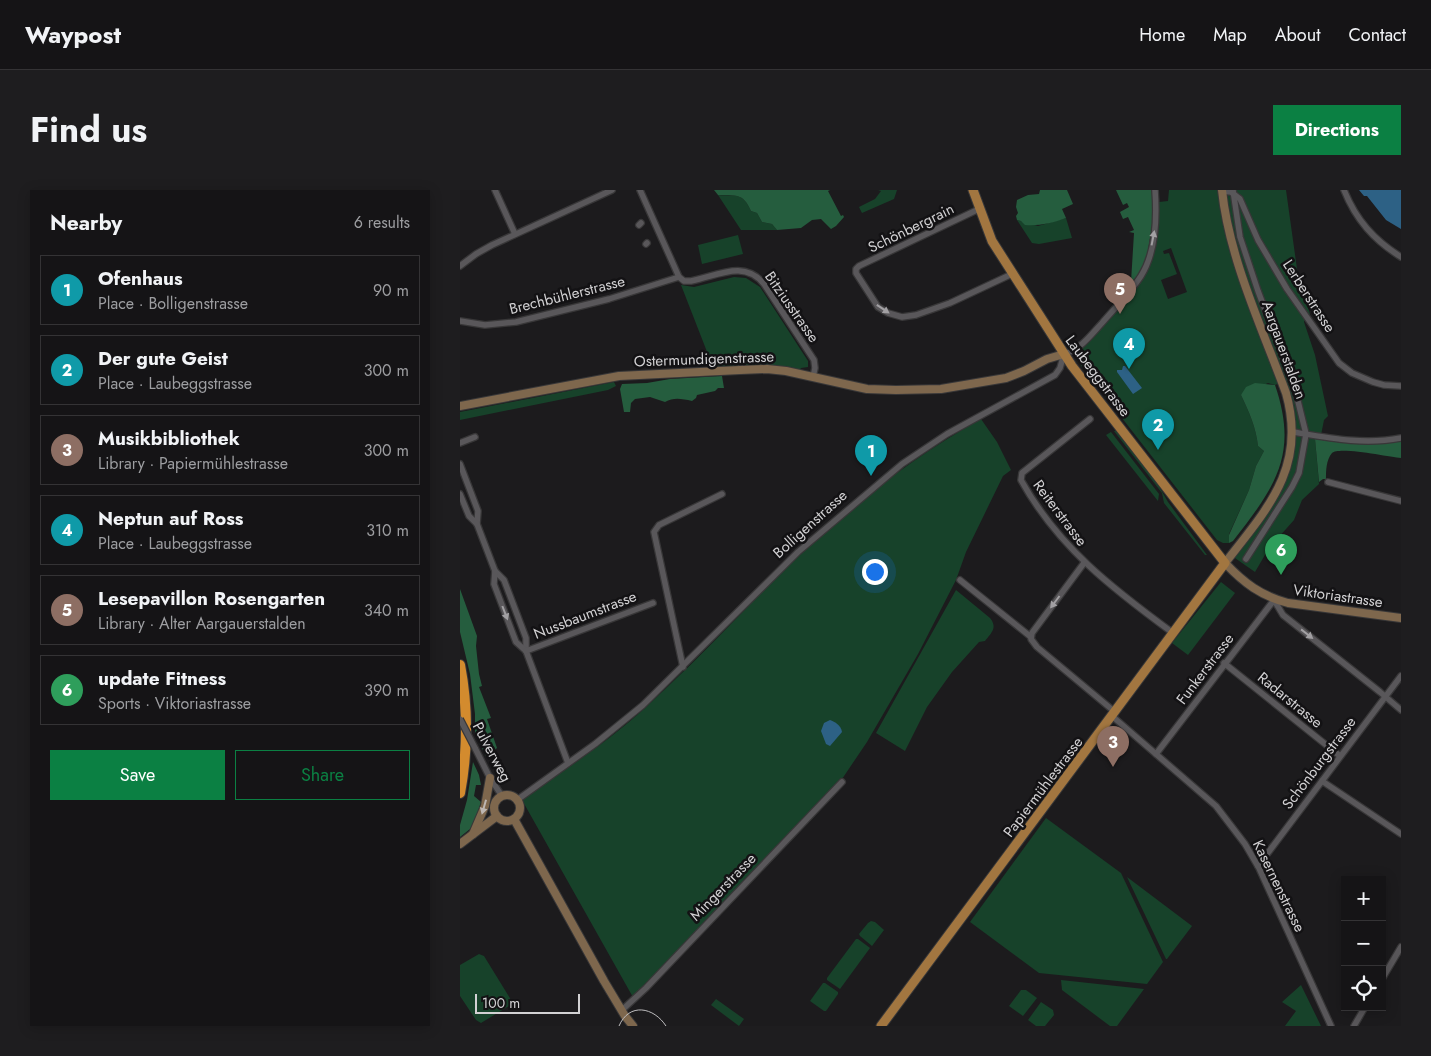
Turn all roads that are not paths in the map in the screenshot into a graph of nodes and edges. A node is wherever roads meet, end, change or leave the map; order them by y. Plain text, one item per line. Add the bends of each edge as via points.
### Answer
1 (495, 190) edge
2 (612, 190) edge
3 (640, 190) edge
4 (972, 190) edge
5 (1155, 190) edge
6 (1222, 190) edge
7 (1344, 190) edge
8 (1233, 192) edge
9 (979, 209) junction
10 (515, 234) junction
11 (1401, 257) edge
12 (460, 266) edge
13 (1012, 274) junction
14 (679, 277) junction
15 (460, 321) edge
16 (1064, 354) junction
17 (813, 377) junction
18 (1401, 386) edge
19 (460, 406) edge
20 (1090, 420) dead end
21 (1293, 432) junction
22 (1306, 434) junction
23 (475, 437) dead end
24 (1401, 438) edge
25 (460, 443) edge
26 (460, 464) edge
27 (1328, 482) dead end
28 (460, 494) edge
29 (722, 494) dead end
30 (1401, 501) edge
31 (477, 524) junction
32 (1246, 559) dead end
33 (1084, 563) junction
34 (1225, 563) junction
35 (495, 571) junction
36 (960, 580) dead end
37 (1274, 600) junction
38 (653, 603) dead end
39 (1401, 618) edge
40 (1173, 633) junction
41 (1031, 637) junction
42 (526, 651) junction
43 (1224, 663) junction
44 (460, 665) edge
45 (683, 667) junction
46 (1401, 676) edge
47 (1385, 696) junction
48 (1401, 710) edge
49 (1114, 714) junction
50 (460, 720) edge
51 (1156, 754) junction
52 (1340, 756) junction
53 (568, 763) junction
54 (490, 778) junction
55 (1322, 781) junction
56 (842, 782) dead end
57 (460, 793) edge
58 (502, 796) junction
59 (517, 800) junction
60 (497, 816) junction
61 (514, 819) junction
62 (473, 834) junction
63 (1401, 834) edge
64 (460, 844) edge
65 (1258, 866) junction
66 (1401, 947) edge
67 (1386, 972) edge
68 (1363, 1011) edge
69 (624, 1013) junction
70 (628, 1026) edge
71 (633, 1026) edge
72 (881, 1026) edge
73 (1331, 1026) edge
74 (1354, 1026) edge

1 - 10 street
2 - 10 street
3 - 14 street
4 - 9 main road, Laubeggstrasse
16 -> 5 street via 1080,347 1136,284 1146,267 1153,236
6 - 8 street
6 - 21 main road, Aargauerstalden via 1230,238 1286,393
7 - 11 street via 1368,231
8 - 18 street, Lerberstrasse via 1240,199 1258,240 1288,289 1336,359 1347,370 1373,382
8 - 22 street, Aargauerstalden via 1240,237 1295,389
9 - 13 main road, Laubeggstrasse via 988,234
9 -> 13 street, Schönbergrain via 859,266 855,271 878,307 902,317 950,303
10 - 12 street
13 - 16 main road, Laubeggstrasse
14 - 15 street, Brechbühlerstrasse via 526,320 493,325
14 - 17 street, Bitziusstrasse via 692,281 741,270 752,272 764,284 814,360
16 - 17 main road, Ostermundigenstrasse via 1006,378 940,389 867,389
16 - 34 main road, Laubeggstrasse
16 - 45 street, Bolligenstrasse via 1055,375 947,434 902,464 842,513 798,552
17 - 19 main road, Ostermundigenstrasse via 767,369 625,376
20 - 33 street, Reiterstrasse via 1020,477 1049,523
21 - 22 street
21 - 34 main road, Aargauerstalden via 1288,465 1277,491
22 - 24 street via 1358,441
22 - 32 street, Aargauerstalden via 1295,480
23 - 25 street
26 - 31 street, Nussbaumstrasse via 478,510
27 - 30 street
28 - 31 street, Nussbaumstrasse via 469,516
29 - 45 street via 654,530
31 - 35 street, Nussbaumstrasse
33 - 40 street, Reiterstrasse
33 -> 41 street, Reiterstrasse
34 - 37 main road, Viktoriastrasse via 1252,589
34 - 40 main road, Papiermühlestrasse
35 - 42 street, Nussbaumstrasse via 504,580 517,613 526,638
35 -> 42 street, Nussbaumstrasse via 494,584 517,643
36 - 41 street
37 - 39 main road, Viktoriastrasse
37 - 43 street, Funkerstrasse
37 -> 47 street via 1283,614
38 - 42 street, Nussbaumstrasse
40 - 49 main road, Papiermühlestrasse
41 - 49 street via 1037,647
42 - 53 street, Nussbaumstrasse
43 - 51 street, Funkerstrasse
43 - 52 street, Radarstrasse
44 - 57 highway via 466,738
45 - 53 street, Bolligenstrasse via 621,724
46 - 47 street, Schönburgstrasse
47 - 48 street
47 - 52 street, Schönburgstrasse
49 - 51 street, Kasernenstrasse
49 - 72 main road, Papiermühlestrasse
50 - 54 street, Pulverweg, bridge
51 - 65 street, Kasernenstrasse via 1216,806
52 - 55 street, Schönburgstrasse
53 - 59 street, Bolligenstrasse
54 - 58 street, Pulverweg
54 -> 62 main road via 485,806
55 - 63 street
55 - 65 street, Schönburgstrasse
56 - 69 street, Mingerstrasse
58 - 59 main road
58 - 60 main road via 495,805
59 - 61 main road via 520,810
60 - 61 main road via 504,820
60 - 62 main road
61 - 69 main road
62 - 64 main road
65 - 73 street, Kasernenstrasse
66 - 67 street
68 - 74 street
69 - 70 main road
69 - 71 main road

